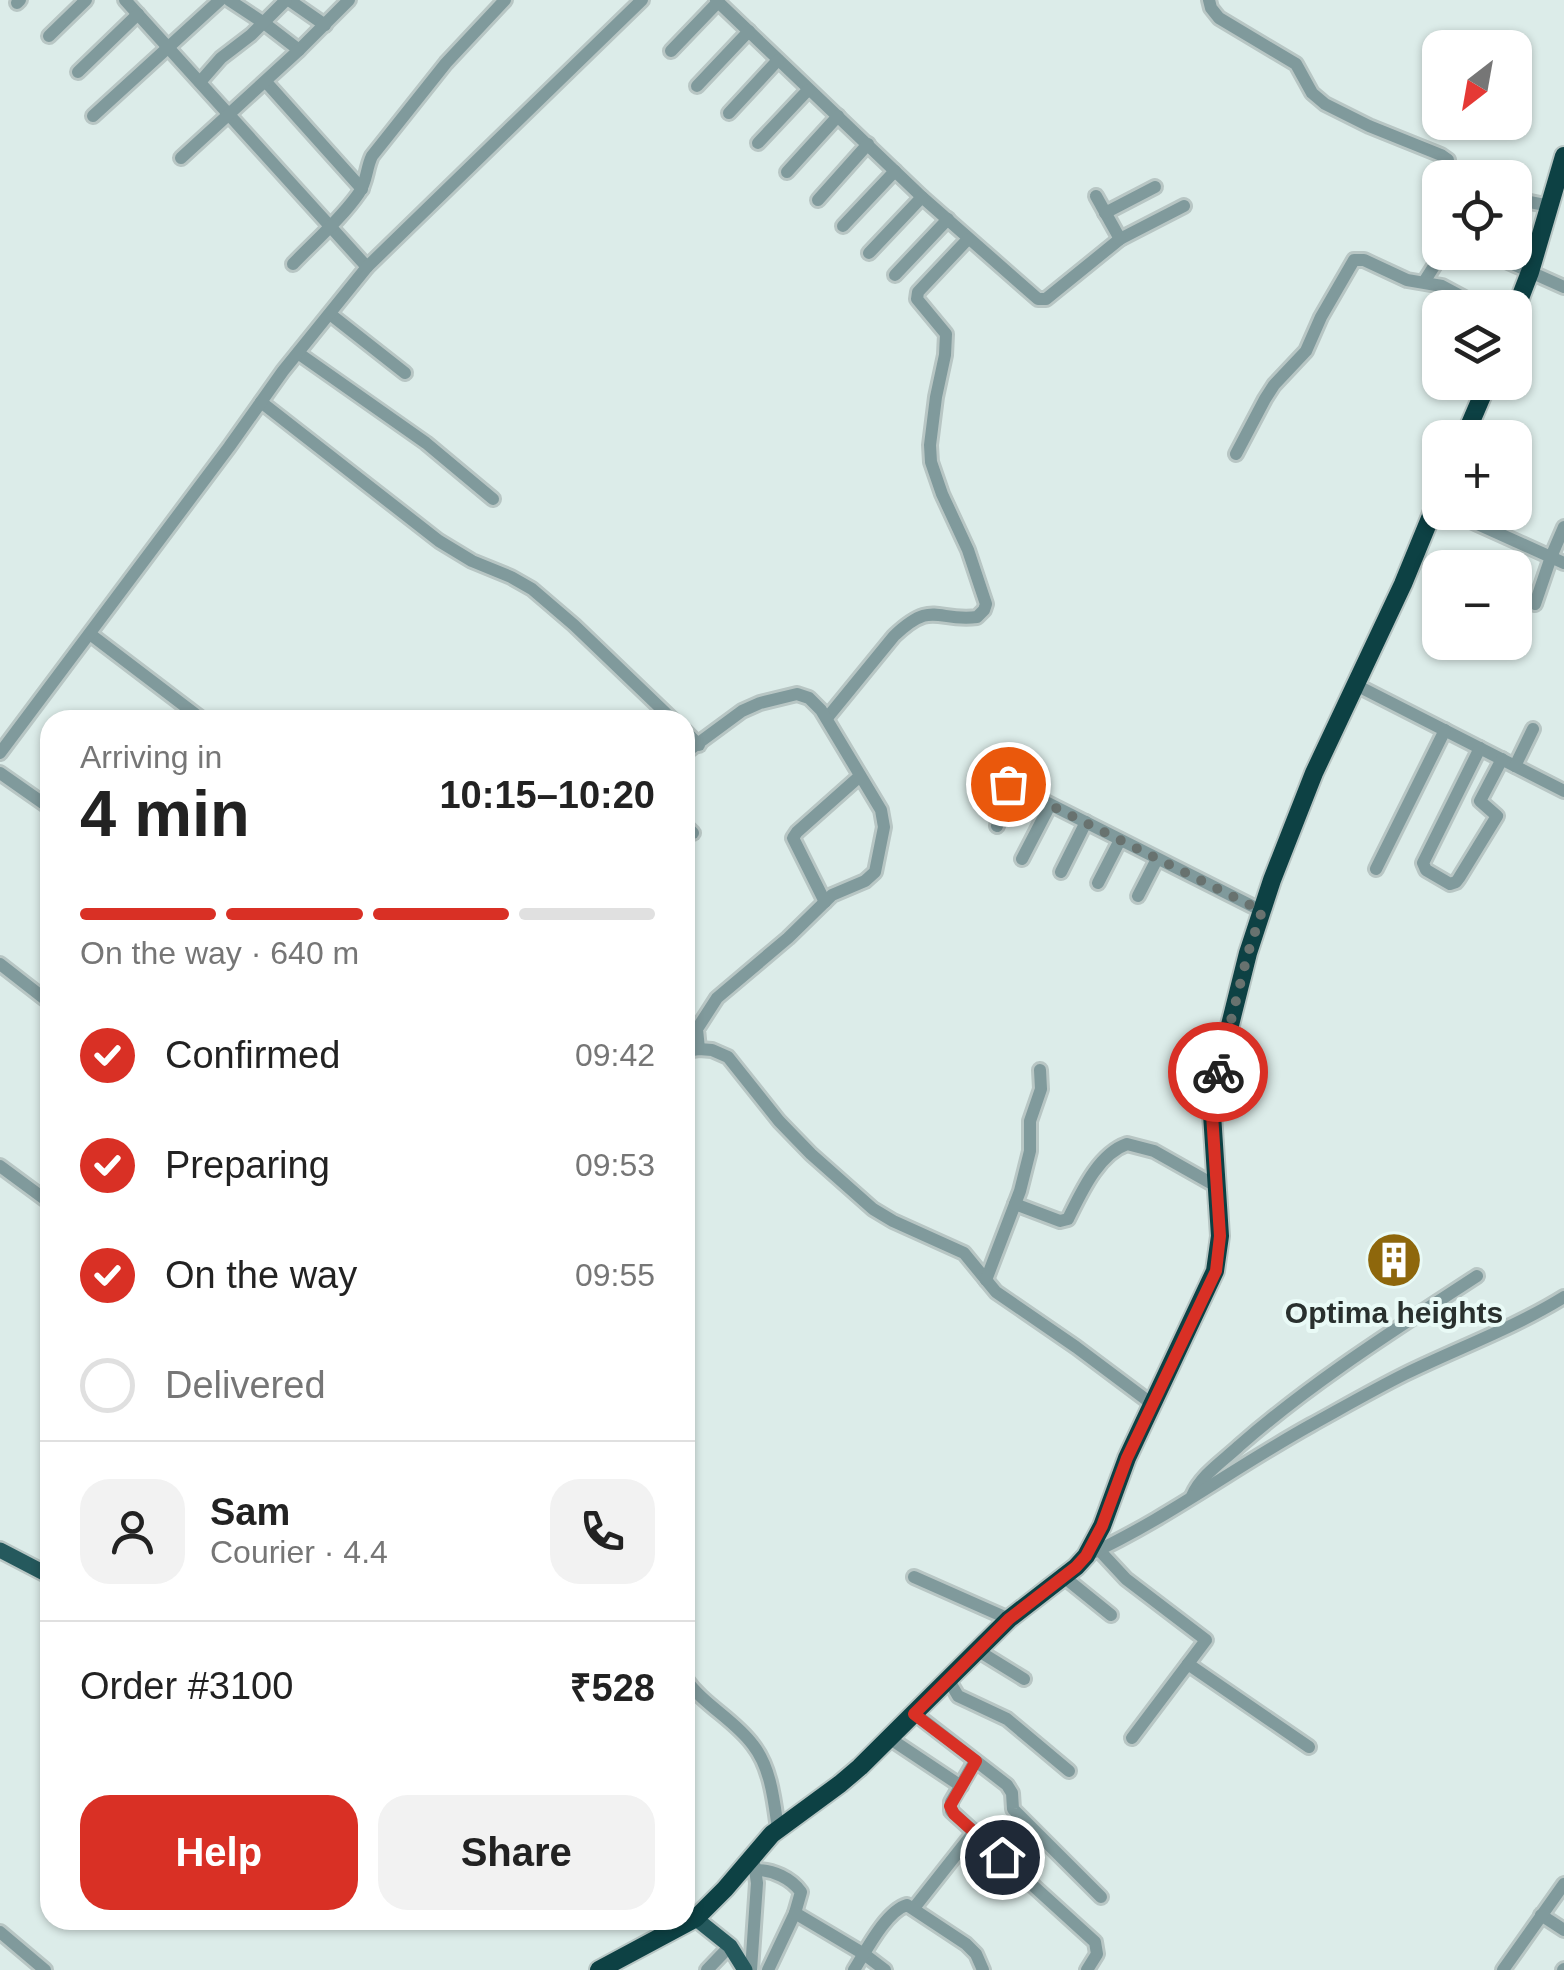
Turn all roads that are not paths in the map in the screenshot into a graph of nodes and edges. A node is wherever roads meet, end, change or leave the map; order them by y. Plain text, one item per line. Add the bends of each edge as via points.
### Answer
1 (86, 0) edge
2 (125, 0) edge
3 (220, 0) edge
4 (228, 0) edge
5 (288, 0) edge
6 (349, 0) edge
7 (505, 0) edge
8 (642, 0) edge
9 (1209, 0) edge
10 (717, 1) edge
11 (138, 14) junction
12 (264, 23) junction
13 (325, 24) junction
14 (749, 32) junction
15 (49, 36) dead end
16 (168, 46) junction
17 (299, 50) junction
18 (671, 51) dead end
19 (778, 60) junction
20 (78, 72) dead end
21 (200, 82) junction
22 (266, 82) junction
23 (698, 86) dead end
24 (808, 90) junction
25 (729, 114) dead end
26 (93, 116) dead end
27 (229, 116) junction
28 (838, 116) junction
29 (758, 143) dead end
30 (868, 144) junction
31 (1564, 156) edge
32 (182, 158) dead end
33 (1448, 160) edge
34 (895, 171) junction
35 (788, 172) dead end
36 (1155, 186) dead end
37 (362, 189) junction
38 (1096, 196) dead end
39 (922, 197) junction
40 (818, 200) dead end
41 (1532, 202) edge
42 (1184, 206) dead end
43 (1550, 206) junction
44 (1105, 213) junction
45 (948, 220) junction
46 (329, 226) junction
47 (843, 226) dead end
48 (968, 239) junction
49 (1120, 240) junction
50 (869, 253) dead end
51 (293, 264) dead end
52 (367, 268) junction
53 (1432, 270) edge
54 (1526, 270) edge
55 (1530, 272) junction
56 (895, 275) dead end
57 (1424, 282) junction
58 (1564, 288) edge
59 (1449, 290) edge
60 (1523, 290) edge
61 (330, 314) junction
62 (298, 353) junction
63 (405, 372) dead end
64 (262, 402) junction
65 (1236, 454) dead end
66 (494, 498) dead end
67 (1564, 527) edge
68 (1430, 530) edge
69 (1494, 530) edge
70 (1557, 560) edge
71 (1535, 604) dead end
72 (90, 634) junction
73 (1356, 686) junction
74 (190, 710) edge
75 (663, 710) edge
76 (827, 718) junction
77 (1533, 729) dead end
78 (1444, 730) junction
79 (695, 740) edge
80 (699, 744) junction
81 (695, 747) edge
82 (1480, 748) junction
83 (0, 754) edge
84 (1508, 762) junction
85 (860, 776) junction
86 (2, 779) edge
87 (1564, 791) edge
88 (40, 802) edge
89 (1050, 804) junction
90 (1086, 822) junction
91 (996, 826) dead end
92 (1120, 840) junction
93 (1158, 858) junction
94 (1022, 859) dead end
95 (1376, 868) dead end
96 (1061, 872) dead end
97 (1098, 884) dead end
98 (1138, 896) dead end
99 (825, 902) junction
100 (1262, 911) junction
101 (0, 964) edge
102 (40, 995) edge
103 (695, 1037) edge
104 (695, 1050) edge
105 (1040, 1070) dead end
106 (0, 1166) edge
107 (1216, 1186) junction
108 (40, 1195) edge
109 (1015, 1204) junction
110 (1478, 1276) dead end
111 (986, 1280) junction
112 (1564, 1297) edge
113 (1152, 1404) junction
114 (1190, 1499) junction
115 (1093, 1553) junction
116 (3, 1556) edge
117 (40, 1572) edge
118 (914, 1577) dead end
119 (1064, 1577) junction
120 (1111, 1615) dead end
121 (1009, 1619) junction
122 (977, 1650) junction
123 (1188, 1664) junction
124 (948, 1679) junction
125 (1024, 1679) dead end
126 (695, 1690) edge
127 (914, 1714) junction
128 (889, 1738) junction
129 (1132, 1738) dead end
130 (1309, 1746) dead end
131 (976, 1761) junction
132 (1068, 1771) dead end
133 (960, 1786) junction
134 (778, 1829) junction
135 (974, 1832) junction
136 (754, 1863) junction
137 (1564, 1884) edge
138 (1101, 1896) dead end
139 (914, 1908) junction
140 (695, 1910) edge
141 (795, 1912) junction
142 (1542, 1915) junction
143 (695, 1918) edge
144 (669, 1930) edge
145 (1564, 1930) edge
146 (0, 1932) edge
147 (730, 1946) junction
148 (864, 1954) junction
149 (45, 1970) edge
150 (599, 1970) edge
151 (706, 1970) edge
152 (748, 1970) edge
153 (768, 1970) edge
154 (854, 1970) edge
155 (885, 1970) edge
156 (983, 1970) edge
157 (1087, 1970) edge
158 (1502, 1970) edge

1 - 15 street
2 - 11 street
3 - 16 street
4 - 12 street
5 - 12 street
5 - 13 street
6 - 13 street
7 - 37 street via 382,144 368,163
8 - 52 street
9 - 33 street via 1220,18 1296,64 1325,104
10 - 14 street
10 - 18 street
11 - 16 street
11 - 20 street
12 - 17 street
12 - 21 street
13 - 17 street
14 - 19 street
14 - 23 street
16 - 21 street
16 - 26 street
17 - 22 street
19 - 24 street
19 - 25 street
21 - 27 street
22 - 27 street
22 - 37 street
24 - 28 street
24 - 29 street
27 - 32 street
27 - 46 street
28 - 30 street
28 - 35 street
30 - 34 street
30 - 40 street
31 - 43 highway
34 - 39 street
34 - 47 street
36 - 44 street
37 - 46 street
38 - 44 street
39 - 45 street
39 - 50 street
41 - 43 street
42 - 49 street
43 - 55 highway
44 - 49 street
45 - 48 street
45 - 56 street
46 - 51 street
46 - 52 street
48 - 49 street via 1040,300
48 - 76 street via 917,299 947,338 931,462 986,604 977,617 930,614 906,625
52 - 61 street
53 - 57 street
54 - 55 street
55 - 58 street
55 - 60 highway
57 - 59 street
57 - 65 street via 1354,260 1312,342 1274,385
61 - 62 street
61 - 63 street
62 - 64 street
62 - 66 street
64 - 72 street
64 - 75 street via 439,541 532,589
67 - 70 street
68 - 73 highway
69 - 70 street
70 - 71 street
72 - 74 street
72 - 83 street
73 - 78 street
73 - 100 highway via 1314,773
76 - 80 street via 810,698 791,694 742,711
76 - 85 street
77 - 84 street
78 - 82 street
78 - 95 street
79 - 80 street
80 - 81 street
82 - 84 street
82 - 84 street via 1424,863 1450,884 1497,816 1480,801
84 - 87 street
85 - 99 street via 884,817 878,866 865,882
85 - 99 street via 793,838
86 - 88 street
89 - 90 street
89 - 91 street via 1008,784
89 - 94 street
90 - 92 street
90 - 96 street
92 - 93 street
92 - 97 street
93 - 98 street
93 - 100 street
99 - 103 street via 717,998
100 - 107 highway via 1216,1081
101 - 102 street
104 - 111 street via 732,1060 779,1121 873,1209 964,1253
105 - 109 street via 1030,1151
106 - 108 street
107 - 109 street via 1154,1151 1127,1144 1110,1153 1068,1219
107 - 113 highway via 1216,1271
109 - 111 street
110 - 114 street via 1277,1413 1204,1477
111 - 113 street
112 - 114 street via 1403,1375
113 - 115 highway
114 - 115 street
115 - 119 highway
115 - 123 street via 1206,1640
116 - 117 main road
118 - 121 street
119 - 120 street
119 - 121 highway
121 - 122 highway
122 - 124 highway
122 - 125 street
123 - 129 street
123 - 130 street
124 - 127 highway
124 - 132 street via 958,1696 1007,1719
126 - 134 street via 762,1758
127 - 128 highway
127 - 131 street
128 - 133 street
128 - 134 highway
131 - 133 street
131 - 138 street via 1007,1785 1013,1809
133 - 135 street via 951,1811
134 - 136 highway
135 - 139 street
135 - 157 street via 1095,1942 1097,1954
136 - 140 highway
136 - 141 street via 800,1890
136 - 152 street
137 - 142 street
139 - 148 street via 897,1908
139 - 156 street via 966,1944
141 - 148 street
141 - 153 street
142 - 145 street
142 - 158 street
143 - 147 main road
144 - 150 highway
146 - 149 street
147 - 151 street
147 - 152 main road
148 - 154 street
148 - 155 street

